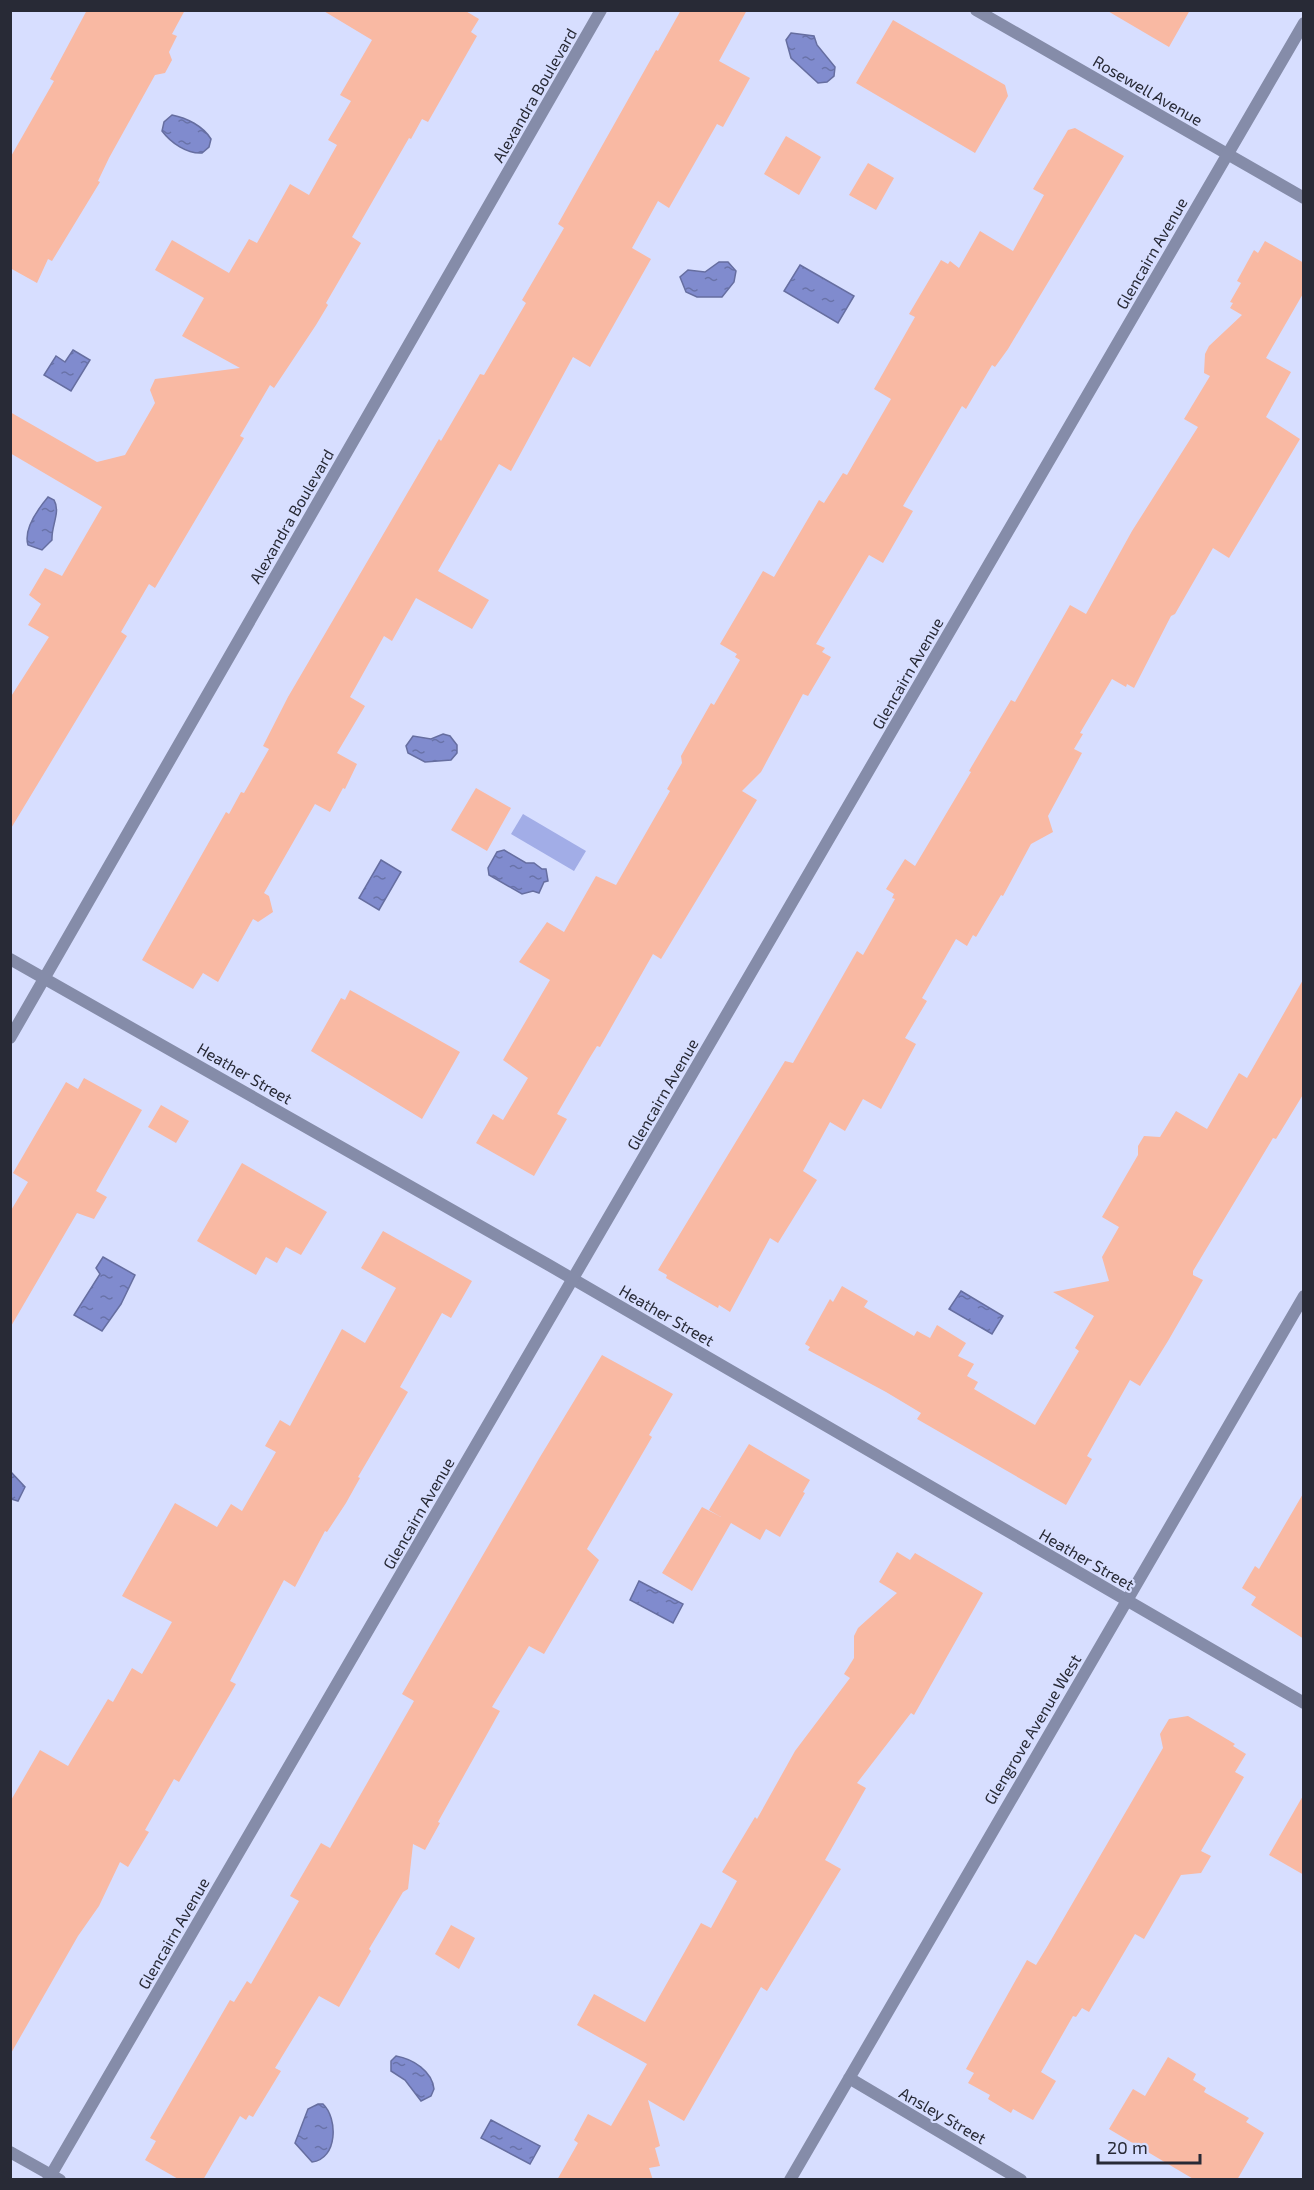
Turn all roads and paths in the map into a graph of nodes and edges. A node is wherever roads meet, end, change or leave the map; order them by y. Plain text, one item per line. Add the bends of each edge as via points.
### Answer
1 (601, 10) edge
2 (976, 10) edge
3 (1304, 23) edge
4 (1227, 154) junction
5 (1304, 198) edge
6 (10, 959) edge
7 (45, 979) junction
8 (10, 1038) edge
9 (573, 1280) junction
10 (1304, 1296) edge
11 (1127, 1601) junction
12 (1304, 1703) edge
13 (849, 2078) junction
14 (10, 2152) edge
15 (53, 2178) edge
16 (790, 2180) edge
17 (1021, 2180) edge

1 - 7 street, Alexandra Boulevard
2 - 4 street, Rosewell Avenue
3 - 4 street, Glencairn Avenue
4 - 5 street, Rosewell Avenue
4 - 9 street, Glencairn Avenue
6 - 7 street, Heather Street
7 - 8 street, Alexandra Boulevard
7 - 9 street, Heather Street
9 - 11 street, Heather Street
9 - 15 street, Glencairn Avenue
10 - 11 street, Glengrove Avenue West
11 - 12 street, Heather Street
11 - 13 street, Glengrove Avenue West
13 - 16 street, Glengrove Avenue West
13 - 17 street, Ansley Street
14 - 15 street

